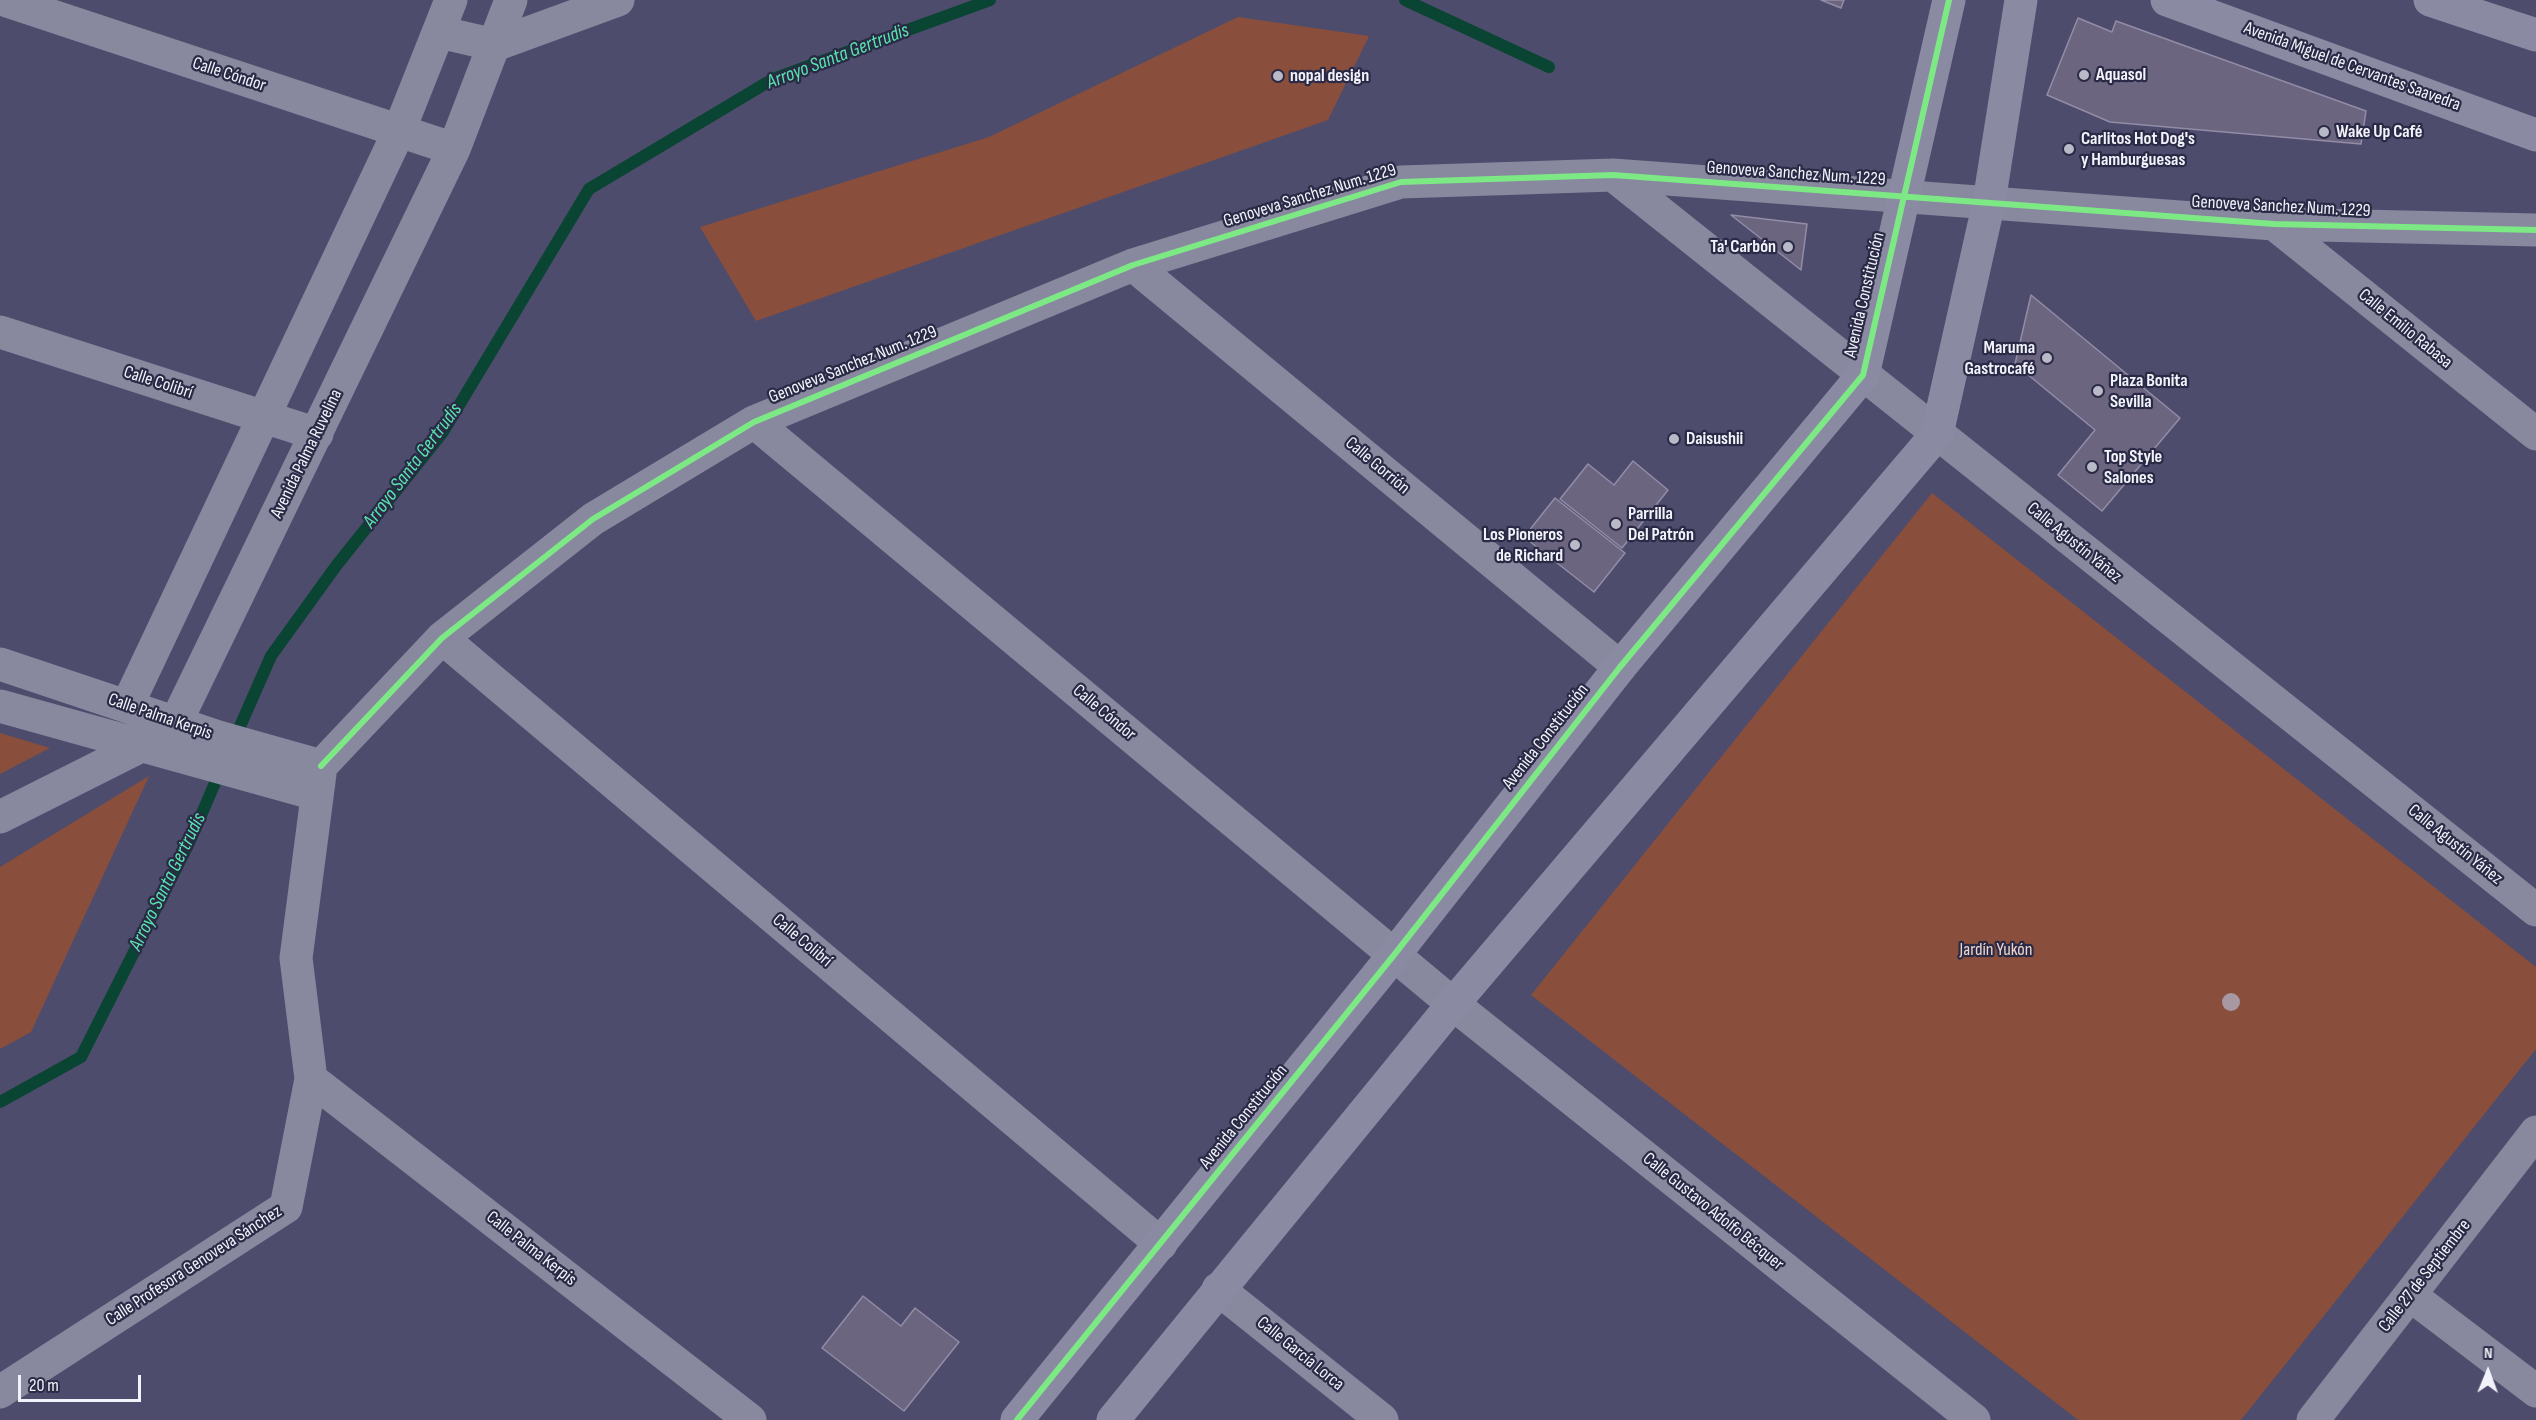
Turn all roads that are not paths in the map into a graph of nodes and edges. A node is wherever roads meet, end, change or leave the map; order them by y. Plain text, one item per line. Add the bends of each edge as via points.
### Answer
1 (4, 0) edge
2 (451, 0) edge
3 (511, 0) edge
4 (618, 0) edge
5 (1949, 0) edge
6 (2021, 0) edge
7 (2167, 0) edge
8 (2430, 0) edge
9 (439, 32) junction
10 (2536, 35) edge
11 (495, 45) junction
12 (399, 131) junction
13 (2536, 135) edge
14 (454, 149) junction
15 (1613, 175) junction
16 (1903, 197) junction
17 (1989, 202) junction
18 (2274, 224) junction
19 (2536, 230) edge
20 (1134, 266) junction
21 (0, 332) edge
22 (1863, 375) junction
23 (262, 417) junction
24 (754, 422) junction
25 (317, 434) junction
26 (1937, 434) junction
27 (2536, 434) edge
28 (442, 638) junction
29 (0, 664) edge
30 (1620, 667) junction
31 (0, 706) edge
32 (127, 706) junction
33 (176, 722) junction
34 (141, 746) junction
35 (213, 750) junction
36 (318, 780) junction
37 (0, 817) edge
38 (2536, 910) edge
39 (1394, 955) junction
40 (1453, 1004) junction
41 (311, 1079) junction
42 (2536, 1132) edge
43 (1161, 1244) junction
44 (1218, 1289) junction
45 (2410, 1295) junction
46 (2536, 1391) edge
47 (0, 1392) edge
48 (750, 1420) edge
49 (1017, 1420) edge
50 (1113, 1420) edge
51 (1382, 1420) edge
52 (1974, 1420) edge
53 (2313, 1420) edge

1 - 12 street, Calle Cóndor
2 - 9 street
3 - 11 street, Avenida Palma Ruvelina
4 - 11 street
5 - 16 street, Avenida Constitución
6 - 17 street
7 - 13 street, Avenida Miguel de Cervantes Saavedra
8 - 10 street
9 - 11 street
9 - 12 street
11 - 14 street, Avenida Palma Ruvelina
12 - 14 street, Calle Cóndor
12 - 23 street
14 - 25 street, Avenida Palma Ruvelina
15 - 16 street, Genoveva Sanchez Num. 1229
15 - 20 street, Genoveva Sanchez Num. 1229 via 1401,182
15 - 22 street, Calle Agustín Yáñez
16 - 17 street, Genoveva Sanchez Num. 1229
16 - 22 street, Avenida Constitución
17 - 18 street, Genoveva Sanchez Num. 1229
17 - 26 street
18 - 19 street, Genoveva Sanchez Num. 1229
18 - 27 street, Calle Emilio Rabasa
20 - 24 street, Genoveva Sanchez Num. 1229
20 - 30 street, Calle Gorrión
21 - 23 street, Calle Colibrí
22 - 26 street, Calle Agustín Yáñez
22 - 30 street, Avenida Constitución
23 - 25 street, Calle Colibrí
23 - 32 street
24 - 28 street, Genoveva Sanchez Num. 1229 via 593,519
24 - 39 street, Calle Cóndor
25 - 33 street, Avenida Palma Ruvelina
26 - 38 street, Calle Agustín Yáñez
26 - 40 street
28 - 36 street, Genoveva Sanchez Num. 1229
28 - 43 street, Calle Colibrí
29 - 32 street, Calle Palma Kerpis
30 - 39 street, Avenida Constitución
31 - 34 street, Calle Palma Kerpis
32 - 33 street, Calle Palma Kerpis
33 - 34 street, Avenida Palma Ruvelina
33 - 35 street, Calle Palma Kerpis
34 - 35 street, Calle Palma Kerpis
34 - 37 street, Avenida Palma Ruvelina
35 - 36 street, Calle Palma Kerpis
36 - 41 street, Calle Profesora Genoveva Sánchez via 296,958
39 - 40 street, Calle Cóndor
39 - 43 street, Avenida Constitución
40 - 44 street
40 - 52 street, Calle Gustavo Adolfo Bécquer
41 - 47 street, Calle Profesora Genoveva Sánchez via 286,1208
41 - 48 street, Calle Palma Kerpis
42 - 45 street, Calle 27 de Septiembre
43 - 49 street, Avenida Constitución
44 - 50 street
44 - 51 street, Calle García Lorca
45 - 46 street
45 - 53 street, Calle 27 de Septiembre

